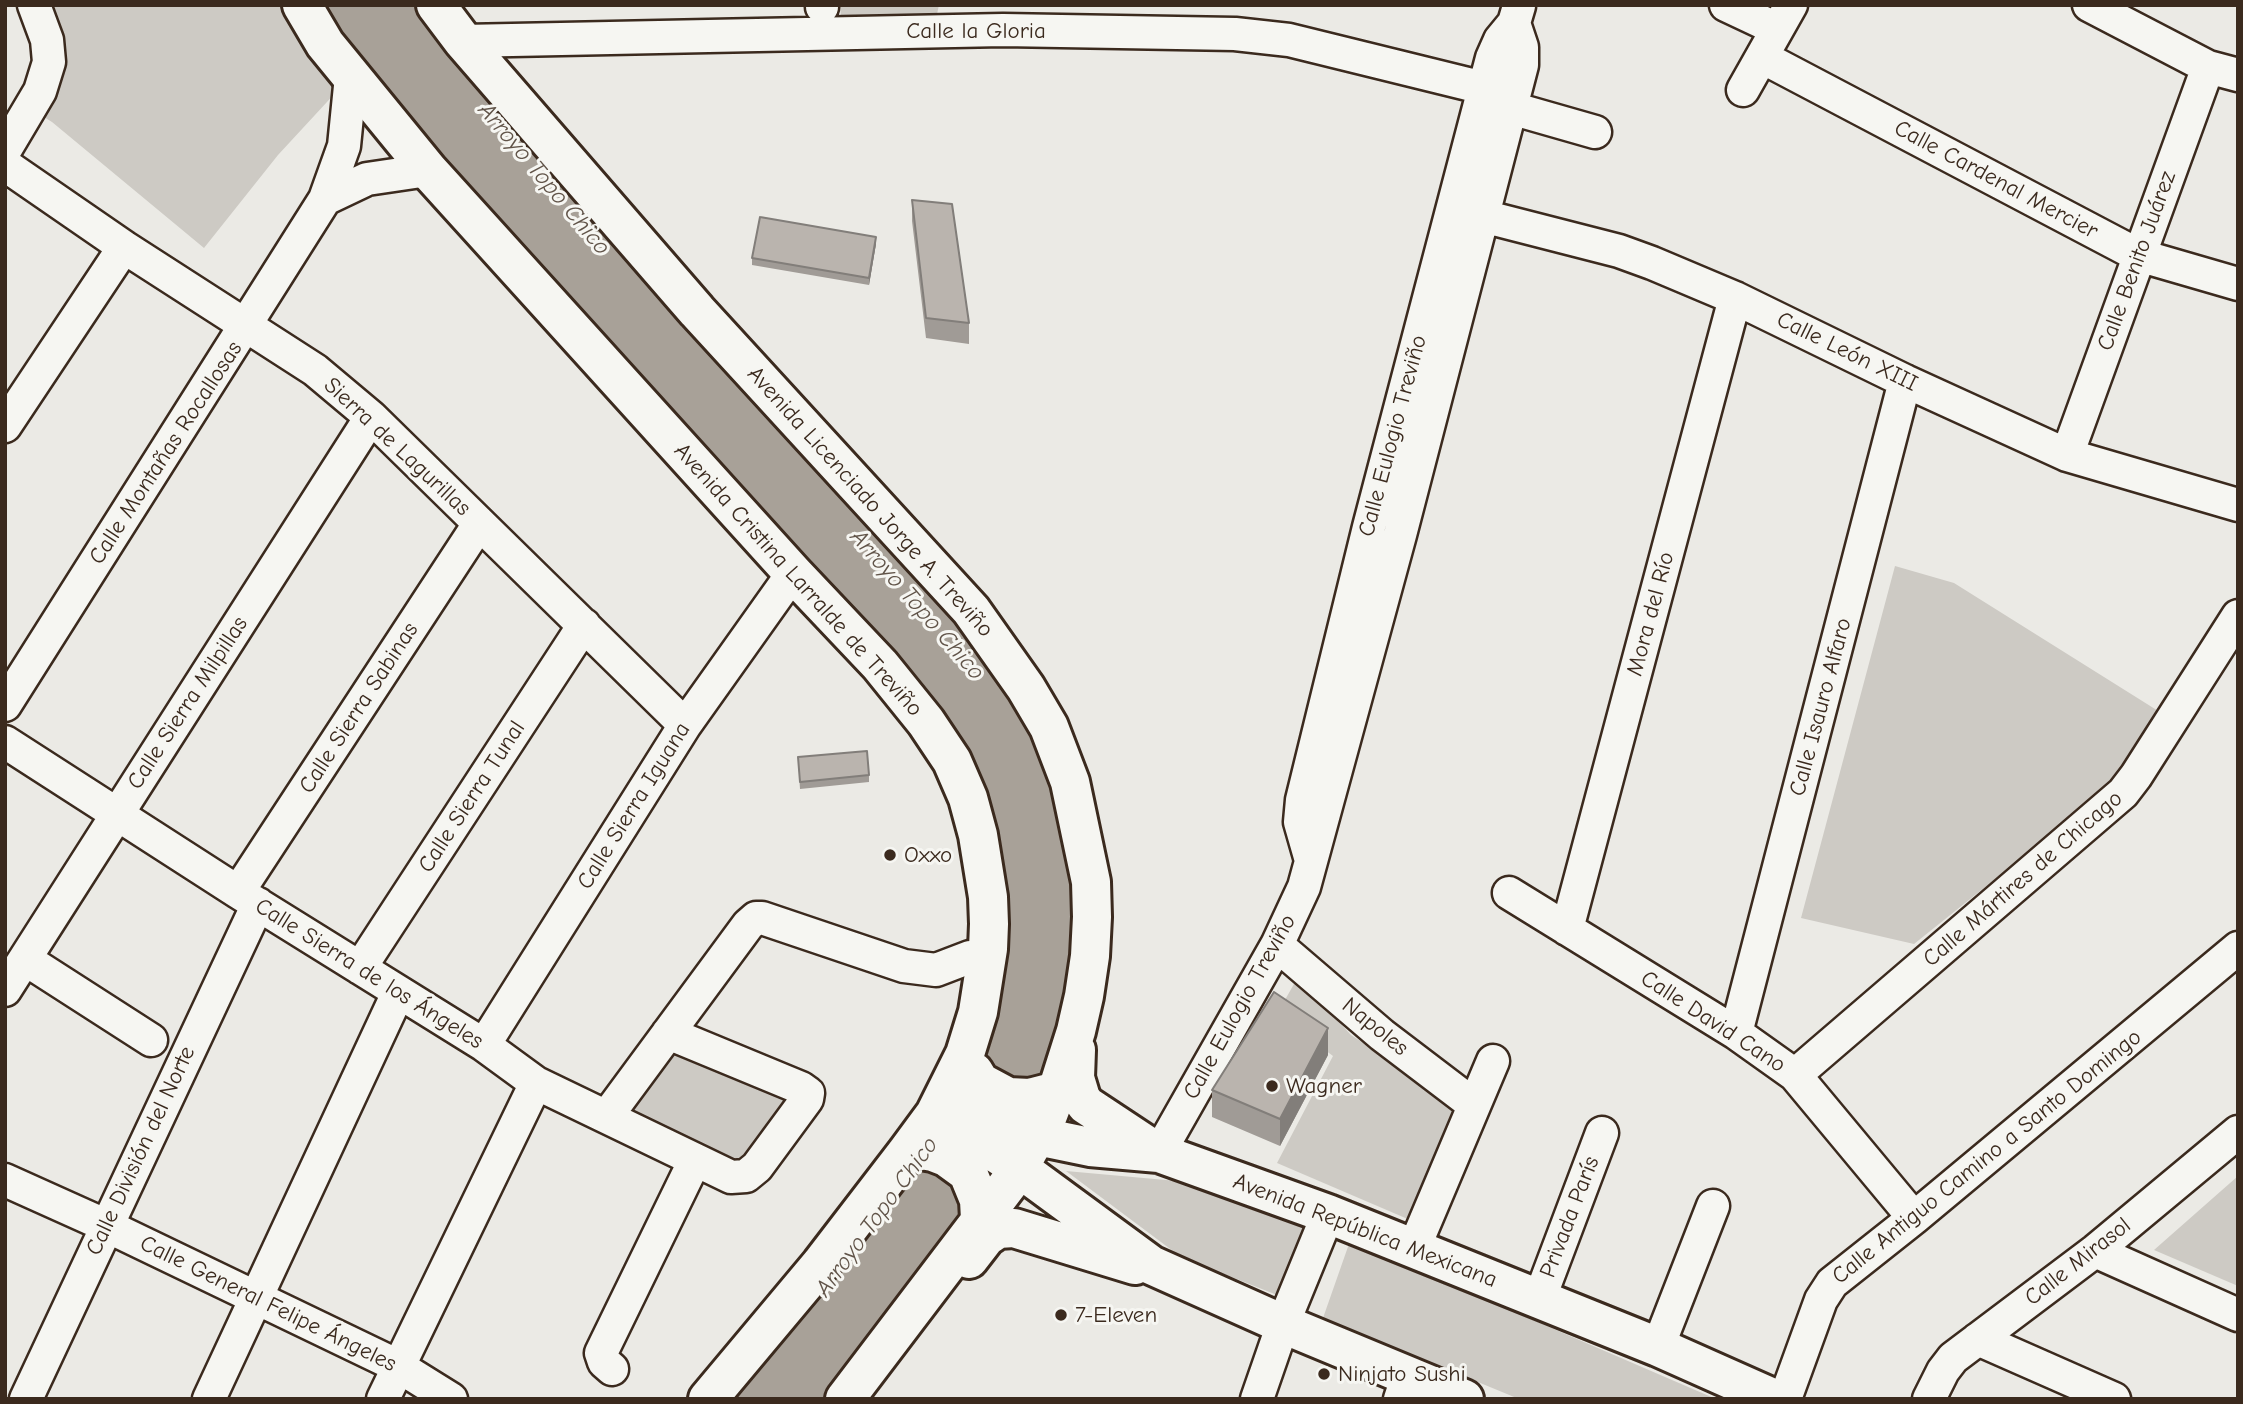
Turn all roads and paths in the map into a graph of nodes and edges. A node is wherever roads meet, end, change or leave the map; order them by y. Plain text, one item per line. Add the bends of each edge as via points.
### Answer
1 (34, 5) edge
2 (302, 5) edge
3 (1726, 5) edge
4 (2088, 5) edge
5 (1517, 14) edge
6 (448, 16) edge
7 (1784, 17) edge
8 (1008, 18) edge
9 (1762, 57) junction
10 (2223, 71) edge
11 (351, 76) junction
12 (1484, 88) junction
13 (1743, 90) dead end
14 (1511, 108) junction
15 (1595, 132) dead end
16 (5, 150) edge
17 (5, 165) edge
18 (428, 170) junction
19 (325, 200) junction
20 (1468, 212) junction
21 (124, 247) junction
22 (2138, 255) junction
23 (2238, 285) edge
24 (1735, 298) junction
25 (247, 325) junction
26 (1906, 381) junction
27 (371, 416) junction
28 (5, 426) edge
29 (2067, 455) junction
30 (2238, 505) edge
31 (479, 524) junction
32 (1368, 527) junction
33 (1400, 535) junction
34 (793, 573) junction
35 (2238, 616) edge
36 (584, 625) junction
37 (5, 705) edge
38 (685, 725) junction
39 (5, 742) edge
40 (117, 814) junction
41 (978, 835) junction
42 (1311, 857) junction
43 (1509, 894) dead end
44 (248, 898) junction
45 (1567, 929) junction
46 (1277, 945) junction
47 (970, 957) junction
48 (2235, 958) edge
49 (25, 959) junction
50 (360, 968) junction
51 (5, 990) edge
52 (398, 993) junction
53 (1076, 1031) junction
54 (668, 1033) junction
55 (1736, 1033) junction
56 (142, 1034) dead end
57 (484, 1045) junction
58 (1493, 1061) dead end
59 (1795, 1075) junction
60 (536, 1083) junction
61 (954, 1091) junction
62 (1474, 1105) junction
63 (607, 1116) junction
64 (1027, 1130) junction
65 (2238, 1132) edge
66 (1602, 1133) dead end
67 (914, 1151) junction
68 (1159, 1153) junction
69 (695, 1160) junction
70 (5, 1180) edge
71 (1713, 1206) dead end
72 (979, 1210) junction
73 (1328, 1214) junction
74 (1914, 1218) junction
75 (105, 1225) junction
76 (1414, 1248) junction
77 (2095, 1251) junction
78 (1151, 1265) junction
79 (931, 1286) junction
80 (256, 1297) junction
81 (1539, 1300) junction
82 (2238, 1315) edge
83 (1283, 1324) junction
84 (1978, 1339) junction
85 (1658, 1347) junction
86 (606, 1361) dead end
87 (398, 1366) junction
88 (1404, 1387) edge
89 (714, 1392) edge
90 (26, 1399) edge
91 (209, 1399) edge
92 (383, 1399) edge
93 (451, 1399) edge
94 (845, 1399) edge
95 (1257, 1399) edge
96 (1464, 1399) edge
97 (1775, 1399) edge
98 (1785, 1399) edge
99 (1929, 1399) edge
100 (2114, 1399) edge

1 - 16 street via 47,40 48,62 40,91
2 - 11 main road, Avenida Cristina Larralde de Treviño
3 - 7 street
4 - 10 street
5 - 12 street, Calle Eulogio Treviño via 1495,48
5 - 14 street, Calle Eulogio Treviño via 1523,56
6 - 8 street, Calle la Gloria
6 - 53 main road, Avenida Licenciado Jorge A. Treviño via 696,311 971,610 1026,688 1049,727 1070,782 1091,883 1090,956
7 - 9 street
8 - 12 street, Calle la Gloria via 1271,37
9 - 13 street
9 - 22 street, Calle Cardenal Mercier
10 - 22 street, Calle Benito Juárez
11 - 18 main road, Avenida Cristina Larralde de Treviño
11 - 19 street, Calle Montañas Rocallosas via 344,146
12 - 20 street, Calle Eulogio Treviño
14 - 15 street
14 - 20 street, Calle Eulogio Treviño
17 - 21 street, Sierra de Lagurillas
18 - 19 street via 367,178
18 - 34 main road, Avenida Cristina Larralde de Treviño
19 - 25 street, Calle Montañas Rocallosas
20 - 24 street, Calle León XIII via 1619,251
20 - 32 street, Calle Eulogio Treviño
20 - 33 street, Calle Eulogio Treviño
21 - 25 street, Sierra de Lagurillas
21 - 28 street
22 - 23 street, Calle Cardenal Mercier
22 - 29 street, Calle Benito Juárez
24 - 26 street, Calle León XIII
24 - 45 street, Mora del Río
25 - 27 street, Sierra de Lagurillas via 315,370
25 - 37 street, Calle Montañas Rocallosas
26 - 29 street, Calle León XIII
26 - 55 street, Calle Isauro Alfaro
27 - 31 street, Sierra de Lagurillas
27 - 40 street, Calle Sierra Milpillas
29 - 30 street, Calle León XIII
31 - 36 street, Sierra de Lagurillas
31 - 44 street, Calle Sierra Sabinas
32 - 33 street
32 - 42 street, Calle Eulogio Treviño via 1302,800 1300,822
33 - 42 street, Calle Eulogio Treviño
34 - 38 street, Calle Sierra Iguana
34 - 41 main road, Avenida Cristina Larralde de Treviño via 880,665 926,722 952,761
35 - 59 street, Calle Mártires de Chicago via 2123,793
36 - 38 street, Sierra de Lagurillas
36 - 50 street, Calle Sierra Tunal
38 - 57 street, Calle Sierra Iguana
39 - 40 street, Calle Sierra de los Ángeles
40 - 44 street, Calle Sierra de los Ángeles
40 - 49 street, Calle Sierra Milpillas
41 - 47 main road
41 - 61 main road, Avenida Cristina Larralde de Treviño via 988,897 988,949 978,1012
42 - 46 street, Calle Eulogio Treviño via 1304,887
43 - 45 street, Calle David Cano
44 - 50 street, Calle Sierra de los Ángeles
44 - 75 street, Calle División del Norte
45 - 55 street, Calle David Cano
46 - 62 street, Napoles via 1382,1035
46 - 68 street, Calle Eulogio Treviño
47 - 54 street via 936,970 904,967 756,918
47 - 89 main road via 954,1034 924,1095 787,1271 736,1346
48 - 74 street, Calle Antiguo Camino a Santo Domingo
49 - 51 street, Calle Sierra Milpillas
49 - 56 street
50 - 52 street, Calle Sierra de los Ángeles
52 - 57 street, Calle Sierra de los Ángeles
52 - 80 street
53 - 64 main road, Avenida Licenciado Jorge A. Treviño
53 - 68 main road via 1075,1078 1086,1105
54 - 63 street
54 - 69 street, Calle Sierra de los Ángeles via 808,1093 746,1176 731,1177
55 - 59 street, Calle David Cano
57 - 60 street, Calle Sierra de los Ángeles
58 - 62 street
59 - 74 street, Calle David Cano
60 - 63 street, Calle Sierra de los Ángeles
60 - 87 street
61 - 64 main road, Avenida República Mexicana
61 - 67 main road, Avenida Cristina Larralde de Treviño
62 - 76 street
63 - 69 street, Calle Sierra de los Ángeles
64 - 68 main road, Avenida República Mexicana via 1090,1147
64 - 72 main road, Avenida Licenciado Jorge A. Treviño
64 - 78 main road, Avenida República Mexicana
65 - 77 street, Calle Mirasol
66 - 81 street, Privada París
67 - 72 main road via 946,1157 968,1172
67 - 89 main road, Avenida Cristina Larralde de Treviño
68 - 73 main road, Avenida República Mexicana
69 - 86 street
70 - 75 street, Calle General Felipe Ángeles
71 - 85 street
72 - 79 main road, Avenida Licenciado Jorge A. Treviño
73 - 76 main road, Avenida República Mexicana
73 - 83 street
74 - 98 street, Calle Antiguo Camino a Santo Domingo via 1827,1289
75 - 80 street, Calle General Felipe Ángeles
75 - 90 street, Calle División del Norte
76 - 81 main road, Avenida República Mexicana
77 - 82 street
77 - 84 street, Calle Mirasol
78 - 79 main road via 1126,1264 1014,1228 998,1229 959,1270
78 - 83 main road, Avenida República Mexicana
79 - 94 main road, Avenida Licenciado Jorge A. Treviño
80 - 87 street, Calle General Felipe Ángeles
80 - 91 street
81 - 85 main road, Avenida República Mexicana
83 - 88 main road, Avenida República Mexicana
83 - 95 street
84 - 99 street, Calle Mirasol via 1943,1371
84 - 100 street
85 - 97 main road, Avenida República Mexicana
87 - 92 street
87 - 93 street, Calle General Felipe Ángeles
88 - 96 main road, Avenida República Mexicana

